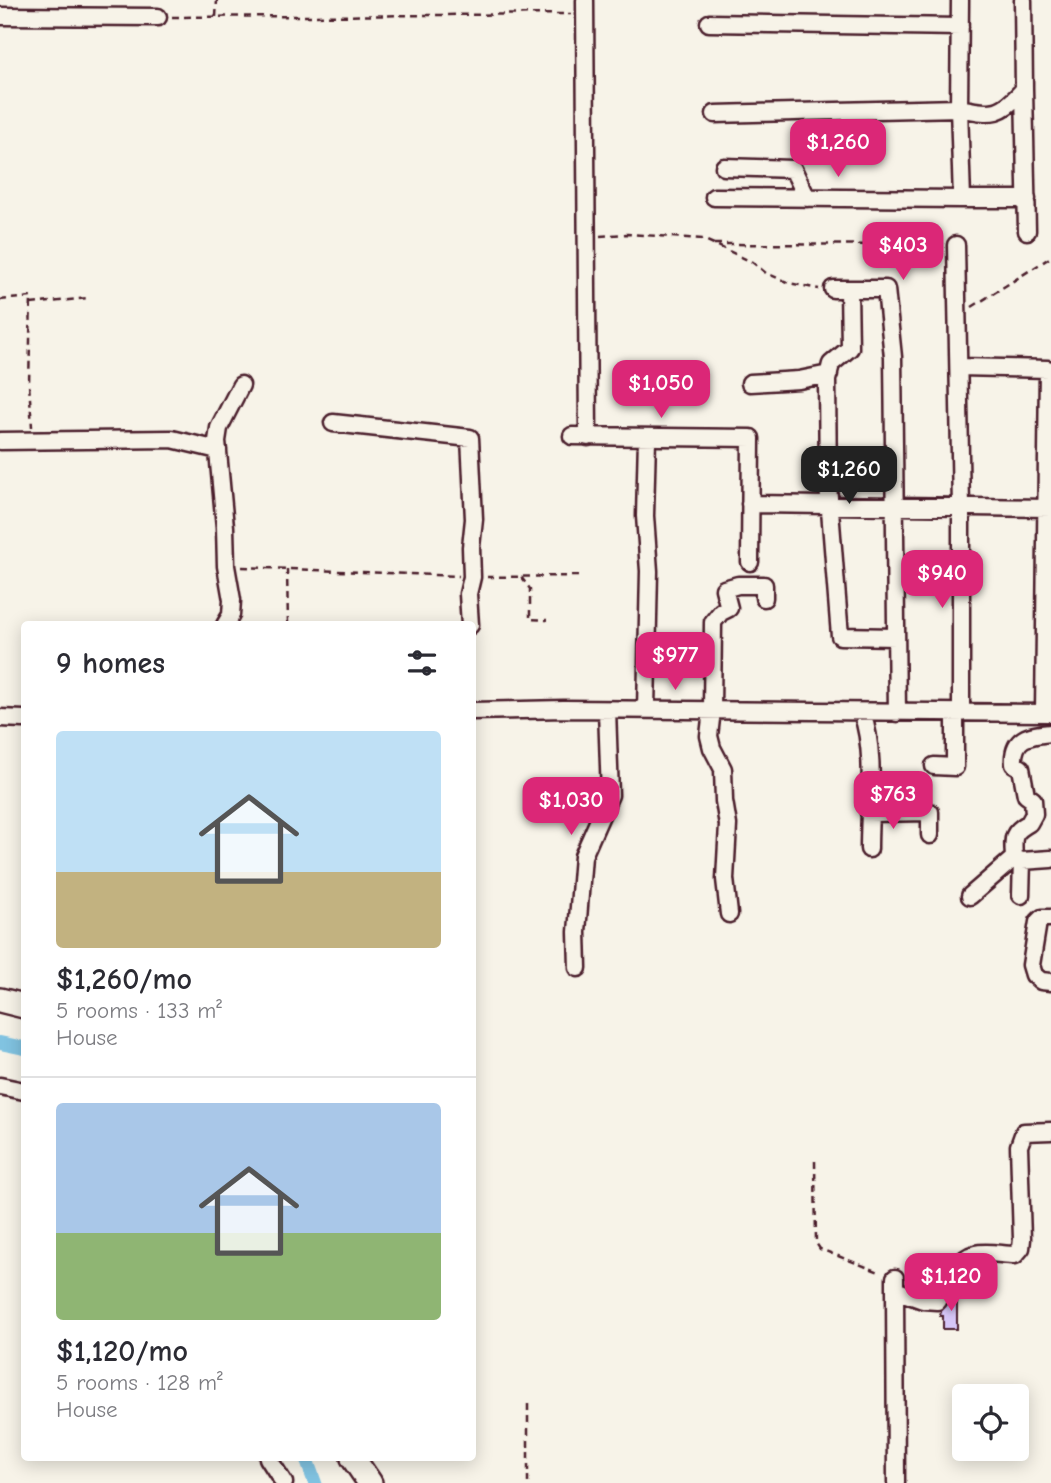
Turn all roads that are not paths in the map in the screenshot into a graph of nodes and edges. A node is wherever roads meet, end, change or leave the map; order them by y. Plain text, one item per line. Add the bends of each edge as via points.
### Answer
1 (960, 0) edge
2 (1023, 0) edge
3 (585, 7) edge
4 (0, 16) edge
5 (159, 17) road end
6 (709, 23) dead end
7 (960, 27) junction
8 (1024, 89) junction
9 (958, 108) junction
10 (715, 114) dead end
11 (724, 167) dead end
12 (714, 197) dead end
13 (807, 198) junction
14 (962, 199) junction
15 (1027, 199) junction
16 (1027, 231) dead end
17 (956, 245) road end
18 (959, 366) junction
19 (828, 374) junction
20 (750, 383) dead end
21 (241, 385) dead end
22 (333, 423) dead end
23 (647, 438) junction
24 (0, 441) edge
25 (218, 450) junction
26 (750, 504) junction
27 (831, 505) junction
28 (895, 506) junction
29 (961, 507) junction
30 (1048, 508) edge
31 (750, 562) dead end
32 (764, 598) dead end
33 (227, 621) edge
34 (470, 621) edge
35 (896, 637) junction
36 (476, 710) edge
37 (607, 710) junction
38 (646, 710) junction
39 (712, 710) junction
40 (862, 713) junction
41 (897, 713) junction
42 (958, 713) junction
43 (1047, 713) edge
44 (0, 718) edge
45 (21, 719) edge
46 (1051, 733) edge
47 (934, 766) dead end
48 (869, 813) junction
49 (930, 835) dead end
50 (869, 849) dead end
51 (1018, 859) junction
52 (1051, 859) edge
53 (1021, 895) dead end
54 (970, 897) dead end
55 (729, 914) dead end
56 (1051, 918) edge
57 (578, 968) dead end
58 (1051, 982) edge
59 (0, 1000) edge
60 (21, 1005) edge
61 (0, 1086) edge
62 (21, 1090) edge
63 (1051, 1131) edge
64 (270, 1461) edge
65 (355, 1461) edge
66 (284, 1483) edge
67 (370, 1483) edge
68 (896, 1483) edge

1 - 7 street
2 - 8 street
3 - 23 street via 588,237 580,437
4 - 5 street
6 - 7 street
7 - 9 street
8 - 9 street via 1010,106 998,111
8 - 15 street
9 - 10 street
9 - 14 street
11 - 13 street via 793,169
12 - 13 street
13 - 14 street
14 - 15 street
15 - 16 street
17 - 18 street
18 - 29 street
18 - 30 street via 1048,369
19 - 20 street
19 - 27 street
19 - 28 street via 831,364 850,348 841,289 886,289 893,357
21 - 25 street via 219,428
22 - 34 street via 470,438 474,507
23 - 26 street via 751,438
23 - 38 street
24 - 25 street via 172,439
25 - 33 street via 232,600
26 - 27 street
26 - 31 street
27 - 28 street
27 - 35 street via 841,636
28 - 29 street
28 - 35 street
29 - 30 street
29 - 42 street
30 - 43 street
32 - 39 street via 764,585 724,589 729,608 713,622
35 - 41 street
36 - 37 street
37 - 38 street
37 - 57 street via 610,795 583,856
38 - 39 street
39 - 40 street
39 - 55 street via 709,736 723,769 727,812
40 - 41 street
40 - 48 street via 868,730
41 - 42 street
42 - 43 street
42 - 47 street via 955,767
44 - 45 street
46 - 51 street via 1033,734 1014,748 1014,764 1021,768 1026,795 1035,807 1029,823 1014,835
48 - 49 street via 930,812
48 - 50 street
51 - 52 street
51 - 53 street
51 - 54 street
56 - 58 street via 1038,922 1031,965 1041,981
59 - 60 street
61 - 62 street
63 - 68 street via 1024,1132 1021,1139 1022,1239 1015,1255 975,1254 964,1260 937,1301 923,1300 895,1284
64 - 66 street
65 - 67 street

